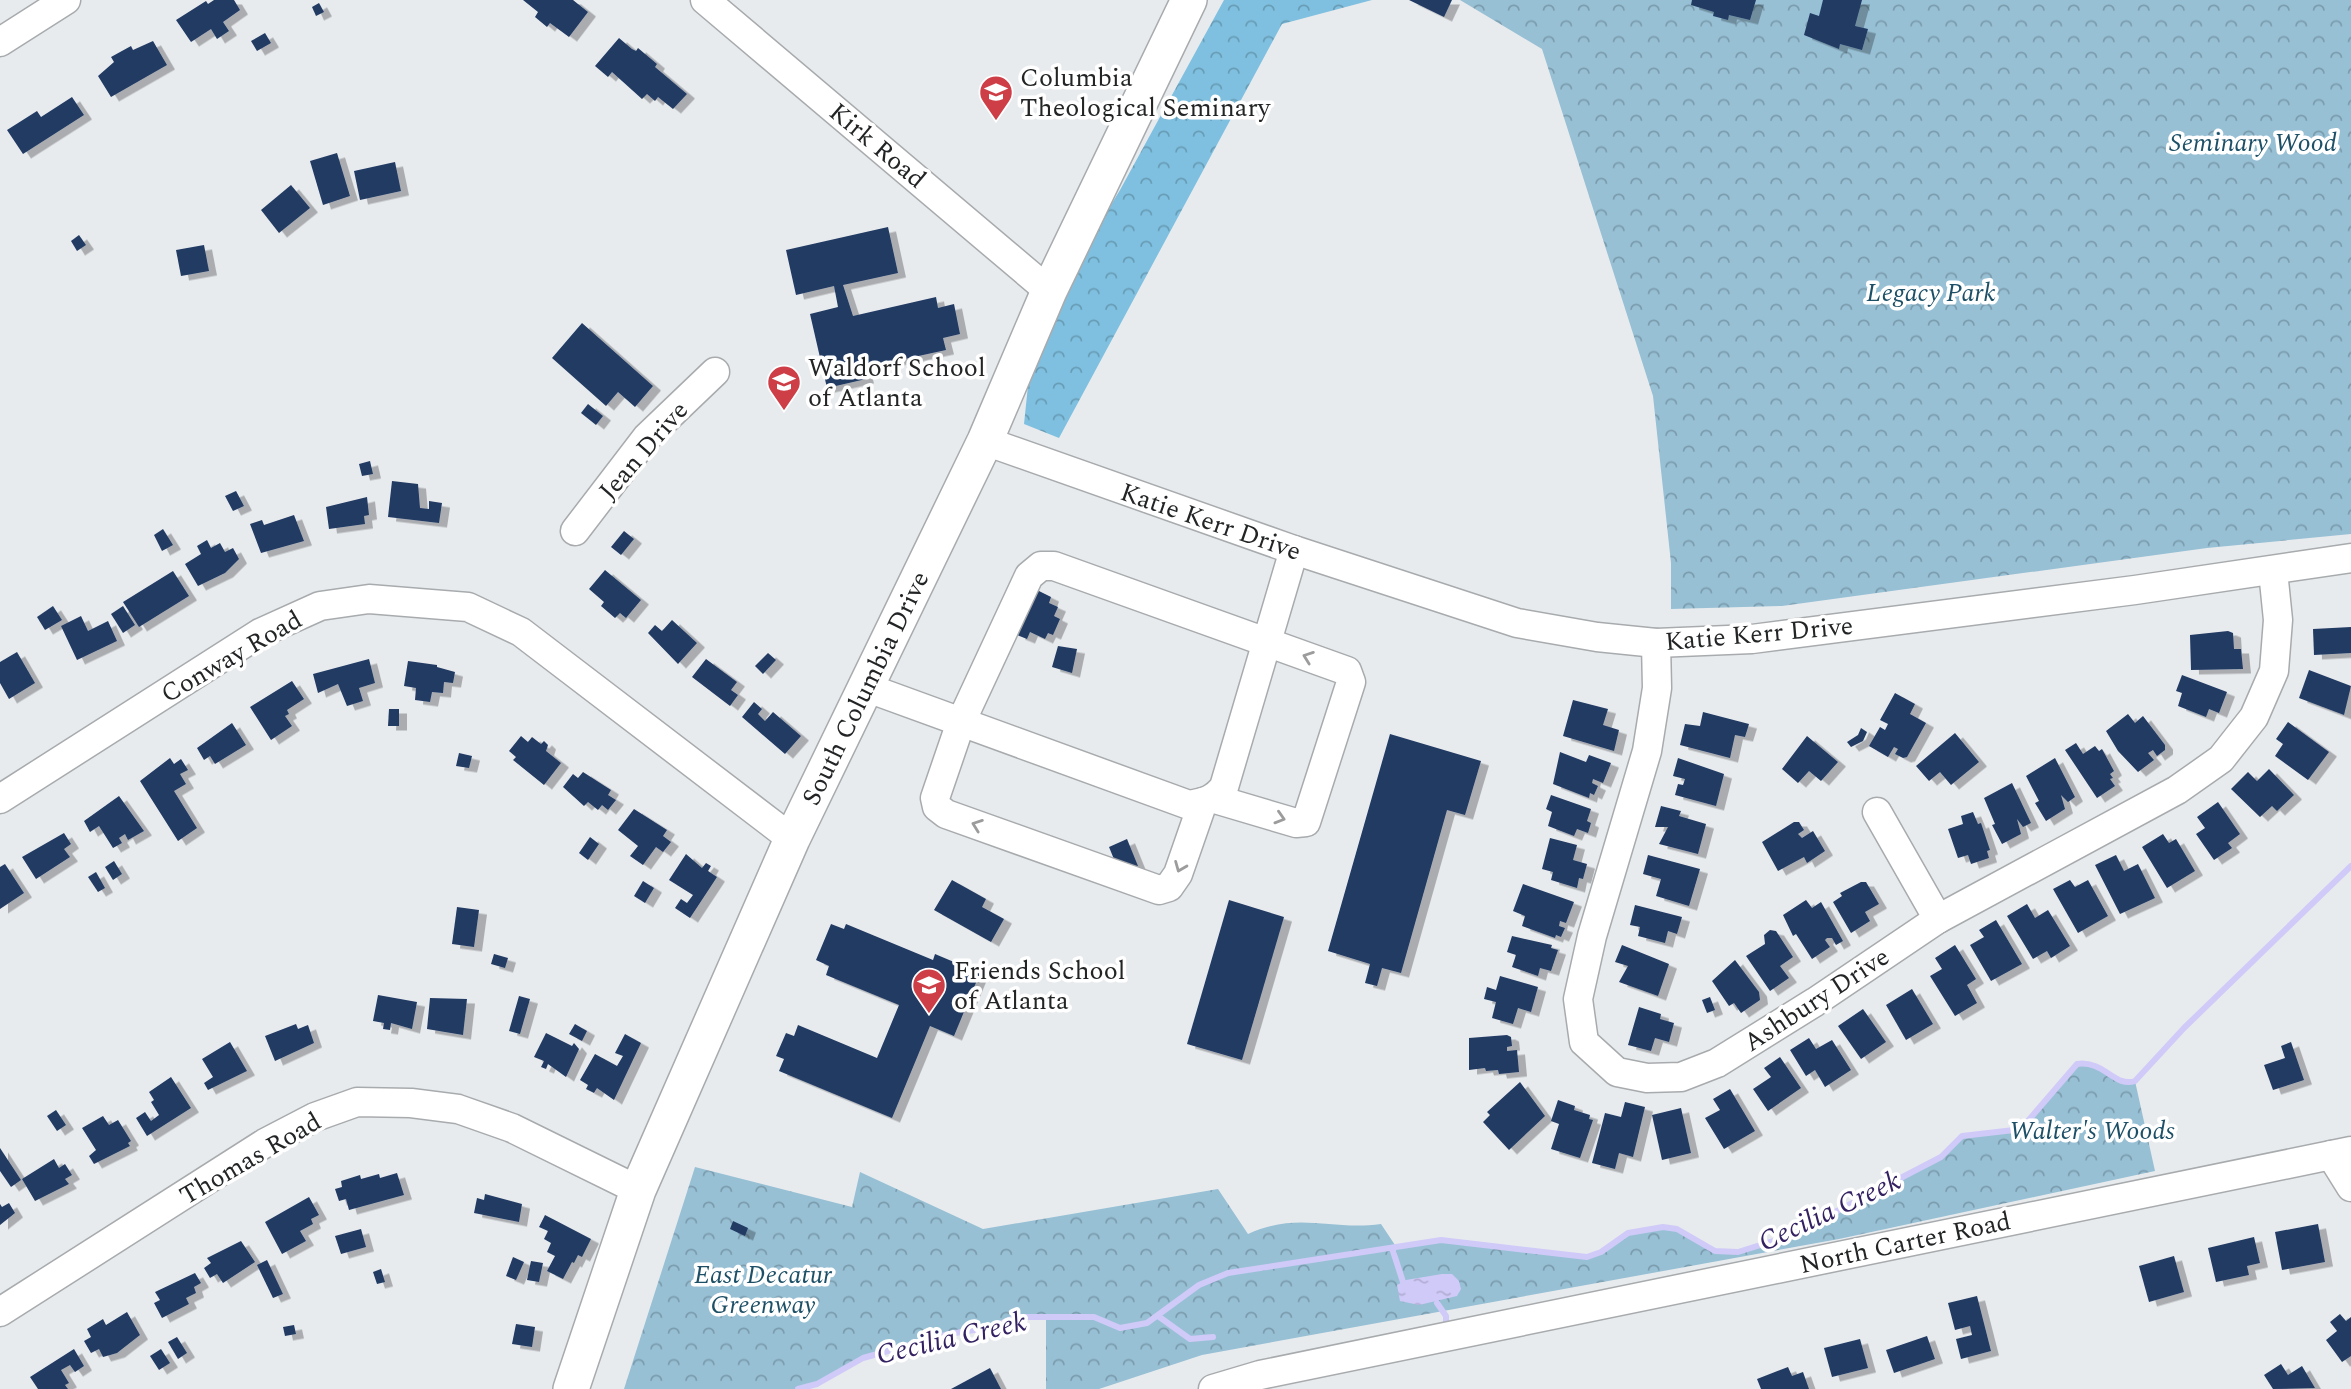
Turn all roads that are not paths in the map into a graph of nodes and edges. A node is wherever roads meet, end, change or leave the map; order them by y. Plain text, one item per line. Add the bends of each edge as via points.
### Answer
1 (66, 0) edge
2 (705, 0) edge
3 (1189, 0) edge
4 (0, 42) edge
5 (1049, 291) junction
6 (715, 372) dead end
7 (985, 441) junction
8 (575, 531) dead end
9 (1294, 550) junction
10 (2351, 558) edge
11 (2273, 571) junction
12 (1268, 642) junction
13 (1656, 643) junction
14 (865, 688) junction
15 (961, 722) junction
16 (0, 799) edge
17 (1209, 800) junction
18 (1877, 812) dead end
19 (792, 839) junction
20 (1938, 919) junction
21 (2341, 1153) edge
22 (2351, 1187) edge
23 (638, 1190) junction
24 (0, 1312) edge
25 (1262, 1382) edge
26 (571, 1389) edge
27 (1213, 1389) edge

1 - 4 street
2 - 5 street, Kirk Road
3 - 5 main road, South Columbia Drive
5 - 7 main road, South Columbia Drive
6 - 8 street, Jean Drive via 647,437
7 - 9 street, Katie Kerr Drive
7 - 14 main road, South Columbia Drive
9 - 12 street
9 - 13 street, Katie Kerr Drive via 1517,623
10 - 11 street, Katie Kerr Drive
11 - 13 street, Katie Kerr Drive via 1752,639
11 - 20 street, Ashbury Drive via 2278,620 2274,671 2254,717 2221,759 2177,790
12 - 15 street via 1054,566 1041,566 1029,576
12 - 17 street via 1224,786
17 -> 12 street via 1296,823 1311,814 1351,682 1347,671
13 - 20 street, Ashbury Drive via 1657,688 1647,751 1578,999 1584,1042 1617,1072 1647,1078 1681,1077 1728,1057
14 - 15 street
14 - 19 main road, South Columbia Drive
15 - 17 street via 1189,805
17 -> 15 street via 1178,874 1169,887 1159,890 937,807 934,798
16 - 19 street, Conway Road via 260,633 320,606 369,600 468,607 521,632
18 - 20 street
19 - 23 main road, South Columbia Drive
21 - 22 street
21 - 25 street, North Carter Road
23 - 24 street, Thomas Road via 512,1128 458,1109 357,1102 265,1143
23 - 26 main road, South Columbia Drive
25 - 27 street, North Carter Road

